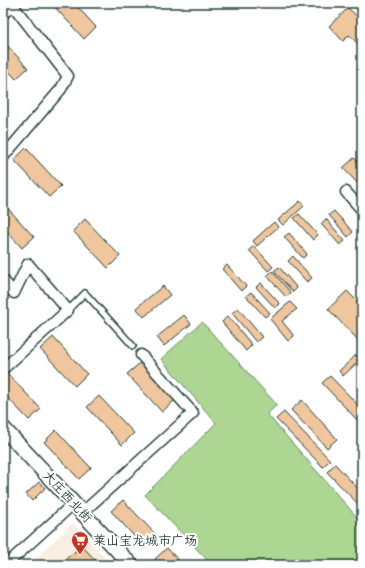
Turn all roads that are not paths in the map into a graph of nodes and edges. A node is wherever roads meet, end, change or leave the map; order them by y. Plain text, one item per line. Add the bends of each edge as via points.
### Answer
1 (12, 4) edge
2 (3, 14) edge
3 (3, 157) edge
4 (346, 192) dead end
5 (362, 210) edge
6 (3, 280) edge
7 (68, 310) junction
8 (132, 346) dead end
9 (142, 355) dead end
10 (3, 368) edge
11 (3, 428) edge
12 (78, 507) junction
13 (6, 565) edge
14 (132, 565) edge

1 - 2 street
1 - 3 street via 68,76 61,89
4 - 5 street
6 - 7 street via 14,293 28,264
7 - 8 lane via 85,293
7 - 10 street
9 - 12 street via 193,413
11 - 12 street, 大庄西北街
12 - 13 street
12 - 14 street, 大庄西北街

